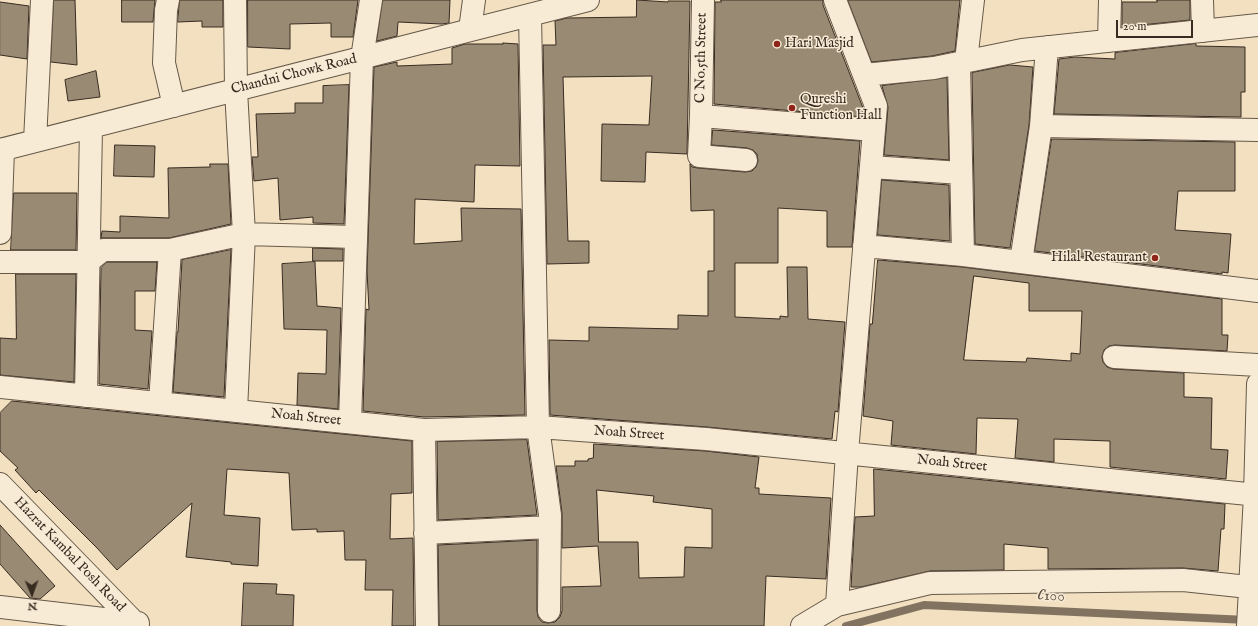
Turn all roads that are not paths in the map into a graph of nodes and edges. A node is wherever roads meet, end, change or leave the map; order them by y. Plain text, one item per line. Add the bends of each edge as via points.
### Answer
1 (168, 0) edge
2 (235, 0) edge
3 (370, 0) edge
4 (474, 0) edge
5 (588, 0) edge
6 (703, 0) edge
7 (834, 0) edge
8 (973, 0) edge
9 (1110, 0) edge
10 (1202, 0) edge
11 (38, 1) edge
12 (530, 15) junction
13 (1258, 25) edge
14 (470, 30) junction
15 (1203, 31) junction
16 (1109, 41) junction
17 (1047, 47) junction
18 (362, 58) junction
19 (963, 62) junction
20 (864, 75) junction
21 (236, 90) junction
22 (174, 106) junction
23 (701, 116) junction
24 (1041, 126) junction
25 (91, 128) junction
26 (874, 130) junction
27 (1258, 130) edge
28 (36, 142) junction
29 (2, 150) edge
30 (746, 160) dead end
31 (871, 167) junction
32 (961, 173) junction
33 (0, 233) edge
34 (244, 234) junction
35 (356, 238) junction
36 (864, 246) junction
37 (170, 250) junction
38 (963, 255) junction
39 (0, 262) edge
40 (88, 262) junction
41 (1020, 262) junction
42 (1258, 291) edge
43 (1114, 357) dead end
44 (1258, 364) edge
45 (1258, 384) edge
46 (0, 387) edge
47 (1258, 394) edge
48 (86, 396) junction
49 (160, 403) junction
50 (236, 411) junction
51 (350, 422) junction
52 (538, 428) junction
53 (424, 430) junction
54 (847, 453) junction
55 (0, 484) edge
56 (1257, 495) edge
57 (550, 527) junction
58 (425, 533) junction
59 (1252, 592) edge
60 (0, 607) edge
61 (549, 611) dead end
62 (833, 615) edge
63 (141, 625) edge
64 (427, 626) edge
65 (802, 626) edge
66 (1248, 626) edge

1 - 22 street via 164,63
2 - 21 street
3 - 18 street
4 - 14 street
5 - 12 street, Chandni Chowk Road
6 - 23 street, C No.5th Street
7 - 20 street
8 - 19 street
9 - 16 street
10 - 15 street
11 - 28 street
12 - 14 street, Chandni Chowk Road
12 - 52 street
13 - 15 street
14 - 18 street, Chandni Chowk Road
15 - 16 street
16 - 17 street
17 - 19 street
17 - 24 street
18 - 21 street, Chandni Chowk Road
18 - 35 street
19 - 20 street via 934,68
19 - 32 street
20 - 26 street via 876,106
21 - 22 street, Chandni Chowk Road
21 - 34 street
22 - 25 street, Chandni Chowk Road
23 - 26 street, C No.5th Street
23 - 30 street, C No.5th Street via 699,156
24 - 27 street
24 - 41 street
25 - 28 street, Chandni Chowk Road
25 - 40 street
26 - 31 street
28 - 29 street, Chandni Chowk Road
29 - 33 street
31 - 32 street
31 - 36 street
32 - 38 street
34 - 35 street
34 - 37 street
34 - 50 street
35 - 51 street
36 - 38 street
36 - 54 street
37 - 40 street via 103,250
37 - 49 street
38 - 41 street
39 - 40 street
40 - 48 street
41 - 42 street
43 - 44 street
45 - 47 street
46 - 48 street, Noah Street
47 - 56 street
48 - 49 street, Noah Street
49 - 50 street, Noah Street
50 - 51 street, Noah Street
51 - 53 street, Noah Street
52 - 53 street, Noah Street
52 - 54 street, Noah Street via 706,439
52 - 57 street
53 - 58 street
54 - 56 street, Noah Street
54 - 62 street
55 - 63 street, Hazrat Kambal Posh Road
56 - 59 street
57 - 58 street
57 - 61 street
58 - 64 street
59 - 62 street via 1183,580 930,583
59 - 66 street
60 - 63 street
62 - 65 street

